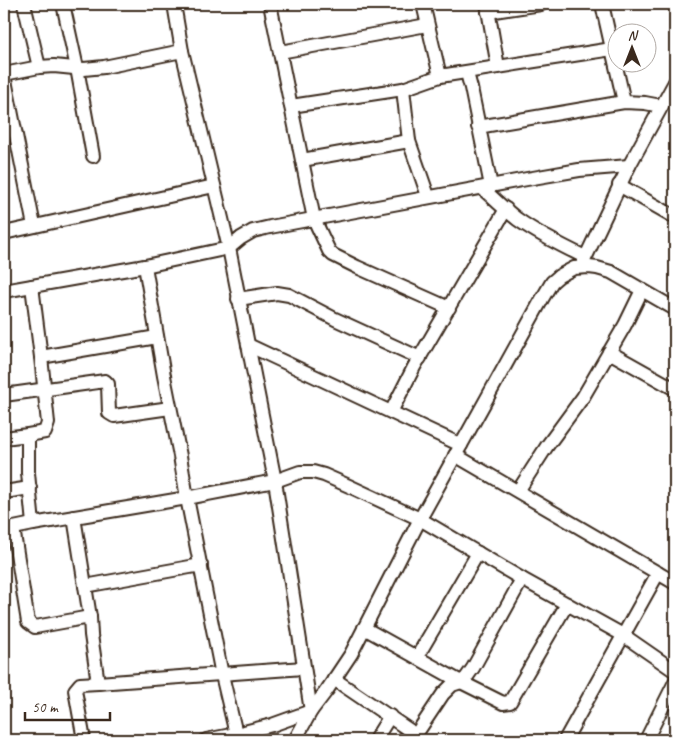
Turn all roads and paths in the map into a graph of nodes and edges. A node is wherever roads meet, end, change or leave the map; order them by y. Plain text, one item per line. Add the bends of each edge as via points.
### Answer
1 (24, 4) edge
2 (64, 4) edge
3 (175, 4) edge
4 (270, 4) edge
5 (423, 4) edge
6 (541, 4) edge
7 (602, 4) edge
8 (488, 8) edge
9 (606, 22) edge
10 (427, 25) junction
11 (606, 49) edge
12 (182, 51) junction
13 (280, 52) junction
14 (39, 67) junction
15 (77, 68) junction
16 (498, 68) junction
17 (617, 72) edge
18 (467, 73) junction
19 (4, 75) edge
20 (440, 76) junction
21 (675, 82) edge
22 (403, 89) junction
23 (624, 102) junction
24 (291, 106) junction
25 (661, 106) junction
26 (478, 127) junction
27 (409, 141) junction
28 (93, 156) dead end
29 (302, 160) junction
30 (629, 166) junction
31 (214, 186) junction
32 (619, 186) junction
33 (486, 187) junction
34 (428, 196) junction
35 (506, 209) junction
36 (675, 217) edge
37 (314, 219) junction
38 (34, 226) junction
39 (4, 233) edge
40 (229, 248) junction
41 (583, 262) junction
42 (145, 266) junction
43 (32, 286) junction
44 (642, 290) junction
45 (4, 291) edge
46 (238, 299) junction
47 (448, 308) junction
48 (675, 309) edge
49 (156, 337) junction
50 (248, 345) junction
51 (609, 352) junction
52 (41, 357) junction
53 (420, 358) junction
54 (45, 390) junction
55 (675, 390) edge
56 (4, 396) edge
57 (170, 408) junction
58 (391, 412) junction
59 (28, 435) junction
60 (4, 438) edge
61 (458, 450) junction
62 (275, 481) junction
63 (30, 488) junction
64 (518, 491) junction
65 (4, 492) edge
66 (187, 498) junction
67 (74, 517) junction
68 (420, 519) junction
69 (33, 524) junction
70 (8, 529) edge
71 (478, 553) junction
72 (200, 565) junction
73 (658, 573) junction
74 (522, 578) junction
75 (675, 583) edge
76 (85, 586) junction
77 (567, 604) junction
78 (90, 617) junction
79 (364, 628) junction
80 (623, 635) junction
81 (417, 657) junction
82 (304, 668) junction
83 (675, 671) edge
84 (222, 675) junction
85 (334, 679) junction
86 (461, 682) junction
87 (675, 682) edge
88 (98, 683) junction
89 (310, 711) junction
90 (390, 716) junction
91 (236, 734) junction
92 (416, 738) edge
93 (569, 739) edge
94 (84, 740) edge
95 (206, 740) edge
96 (295, 740) edge
97 (375, 740) edge
98 (646, 740) edge

1 - 14 street
2 - 15 street
3 - 12 street
4 - 13 street
5 - 10 street
6 - 8 street
7 - 9 street
8 - 16 street
10 - 13 street
10 - 20 street
11 - 16 street
12 - 15 street via 104,67
12 - 31 street
13 - 24 street
14 - 15 street
14 - 19 street
15 - 28 street
16 - 18 street
17 - 23 street
18 - 20 street
18 - 26 street
19 - 38 street
20 - 22 street
21 - 25 street
22 - 24 street
22 - 27 street
23 - 25 street
23 - 26 street
24 - 29 street
25 - 30 street
26 - 33 street
27 - 29 street
27 - 34 street
29 - 37 street
30 - 32 street
30 - 33 street via 579,170
31 - 38 street
31 - 40 street
32 - 36 street
32 - 41 street
33 - 34 street
33 - 35 street
34 - 37 street
35 - 41 street
35 - 47 street
37 - 40 street via 254,231
37 - 47 street via 333,255
38 - 39 street
40 - 42 street
40 - 46 street
41 - 44 street via 611,272
41 - 61 street via 552,282
42 - 43 street
42 - 49 street
43 - 45 street
43 - 52 street
44 - 48 street
44 - 51 street
46 - 50 street
46 - 53 street via 277,293 289,295
47 - 53 street
49 - 52 street
49 - 57 street
50 - 58 street
50 - 62 street
51 - 55 street
51 - 64 street via 583,397
52 - 54 street
53 - 58 street
54 - 56 street
54 - 57 street via 105,381 108,384 109,413 114,416
54 - 59 street via 48,423 45,432
57 - 66 street
58 - 61 street
59 - 60 street
59 - 63 street
61 - 64 street
61 - 68 street
62 - 66 street
62 - 68 street via 300,472 313,472
62 - 82 street
63 - 65 street
63 - 69 street
64 - 73 street
66 - 67 street
66 - 72 street
67 - 69 street
67 - 76 street
68 - 71 street
68 - 79 street
69 - 70 street
70 - 78 street via 28,622 35,627
71 - 74 street
71 - 81 street
72 - 76 street
72 - 84 street
73 - 75 street
73 - 80 street
74 - 77 street
74 - 86 street via 473,668
76 - 78 street
77 - 80 street
77 - 86 street via 510,702 503,703
78 - 88 street
79 - 81 street
79 - 85 street
80 - 83 street
80 - 93 street
81 - 86 street
82 - 84 street
82 - 89 street
84 - 88 street
84 - 91 street
85 - 89 street
85 - 90 street
86 - 92 street via 443,694
87 - 98 street
88 - 94 street via 80,684 75,690
89 - 91 street
89 - 96 street
90 - 92 street
90 - 97 street
91 - 95 street

